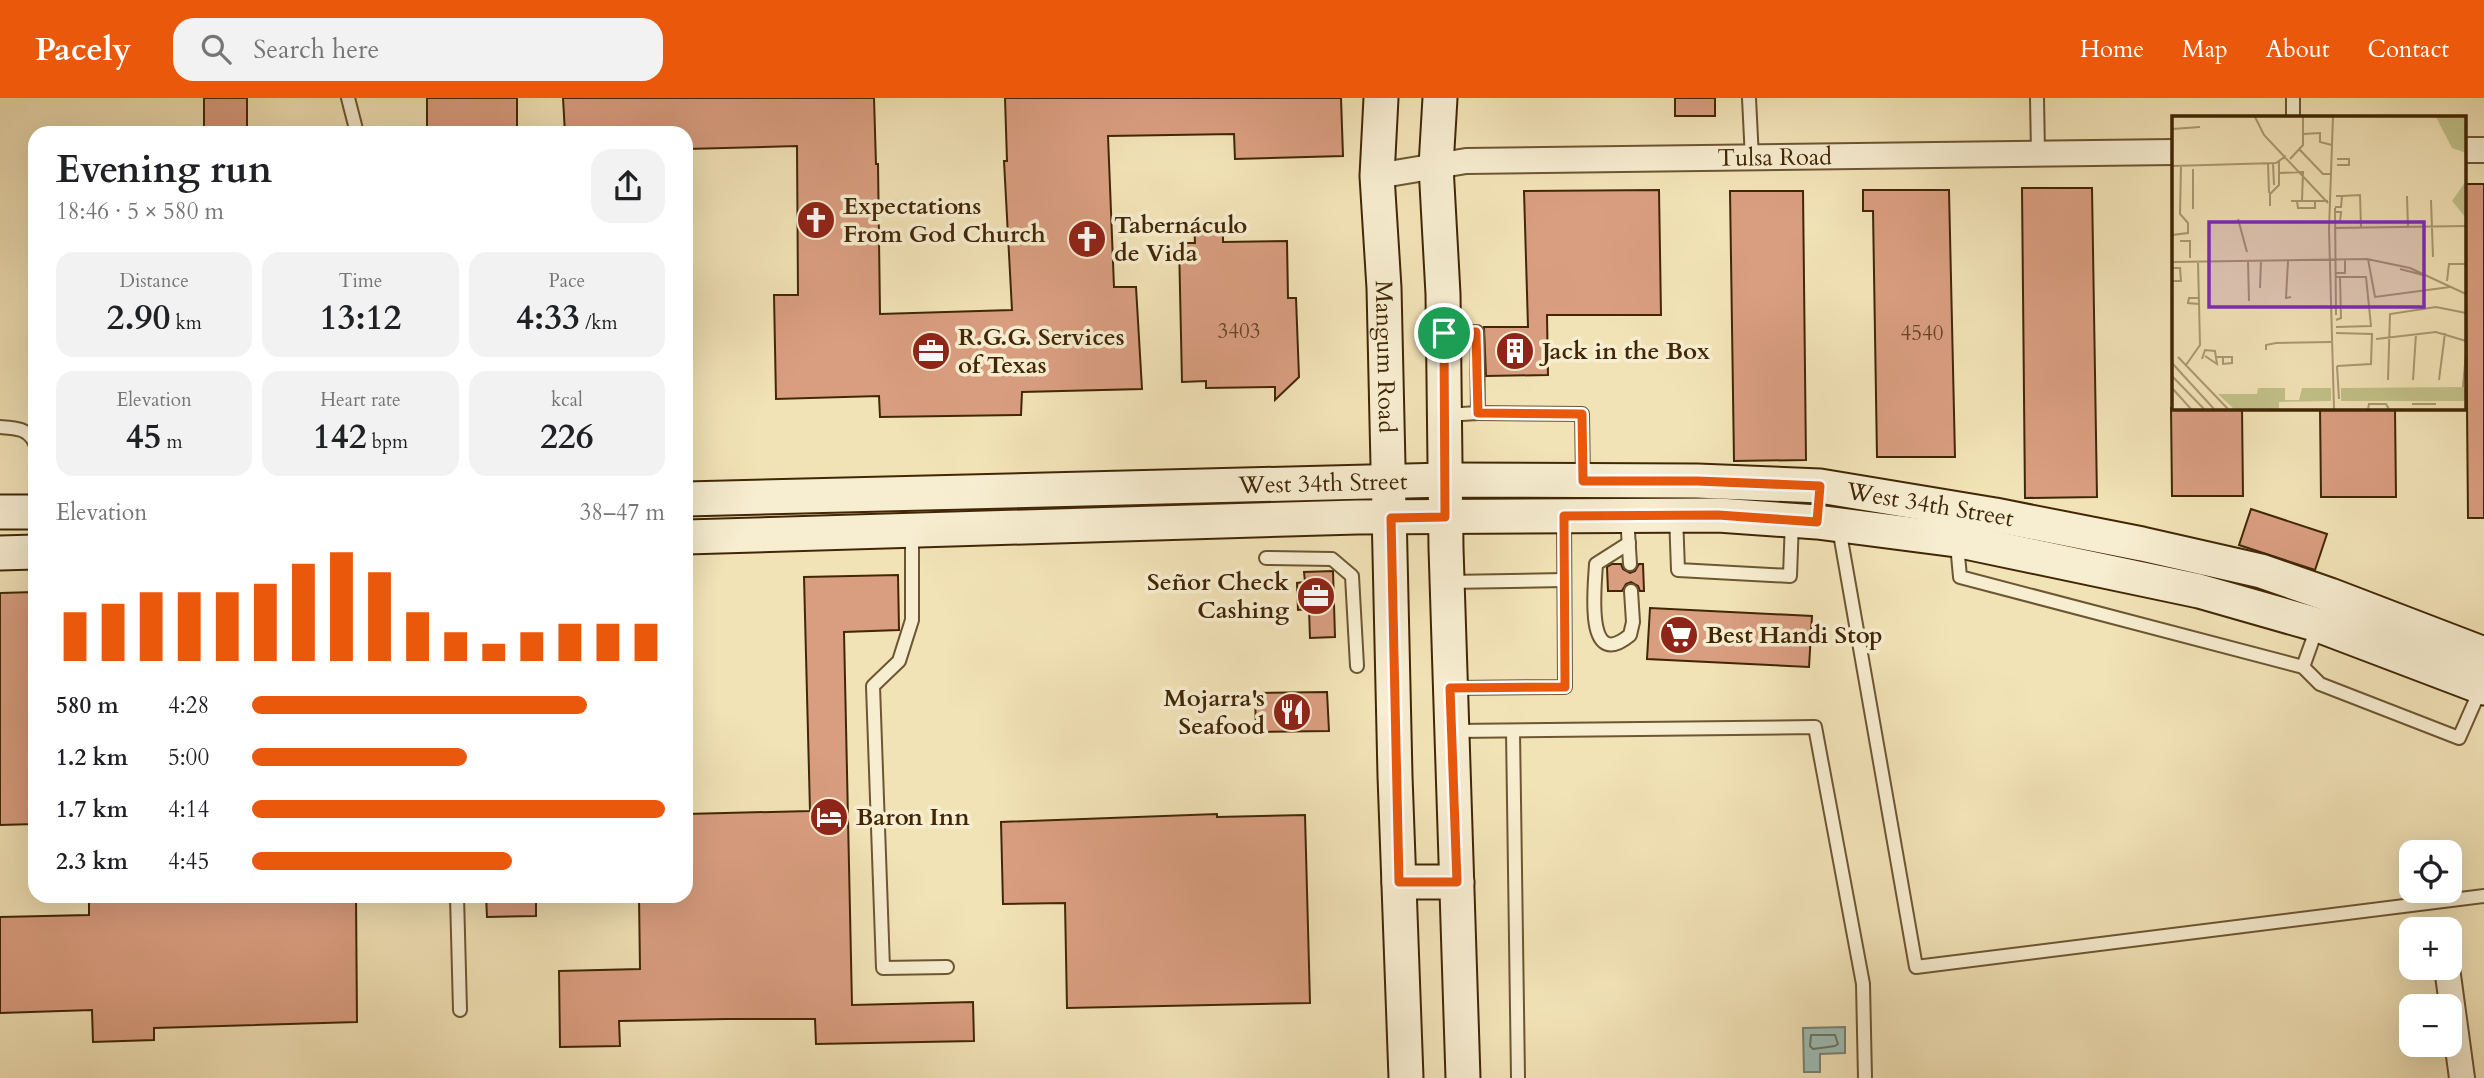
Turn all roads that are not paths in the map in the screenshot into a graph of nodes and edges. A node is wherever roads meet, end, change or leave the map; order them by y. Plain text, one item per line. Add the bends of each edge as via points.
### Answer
1 (348, 98) edge
2 (1381, 98) edge
3 (1440, 98) edge
4 (1749, 98) edge
5 (2037, 98) edge
6 (2292, 98) edge
7 (2293, 116) edge
8 (355, 126) edge
9 (2466, 150) edge
10 (2484, 150) edge
11 (2172, 152) edge
12 (2038, 153) junction
13 (1752, 159) junction
14 (1436, 166) junction
15 (1377, 176) junction
16 (1444, 333) junction
17 (1478, 413) junction
18 (1445, 415) junction
19 (0, 427) edge
20 (28, 433) edge
21 (1446, 480) junction
22 (1390, 481) junction
23 (1583, 481) junction
24 (1820, 486) junction
25 (693, 499) edge
26 (0, 512) edge
27 (28, 512) edge
28 (1676, 515) junction
29 (1564, 516) junction
30 (1445, 517) junction
31 (1391, 518) junction
32 (1816, 522) junction
33 (1628, 529) junction
34 (912, 530) junction
35 (693, 537) edge
36 (1956, 540) junction
37 (0, 552) edge
38 (28, 552) edge
39 (1266, 558) dead end
40 (1630, 564) dead end
41 (1564, 580) junction
42 (1447, 582) junction
43 (1631, 591) dead end
44 (2318, 625) junction
45 (1357, 666) dead end
46 (2302, 667) junction
47 (2483, 676) edge
48 (1450, 688) junction
49 (1451, 731) junction
50 (1513, 731) junction
51 (1399, 882) junction
52 (1457, 882) junction
53 (2484, 896) edge
54 (457, 903) edge
55 (947, 967) dead end
56 (2449, 980) edge
57 (460, 1010) dead end
58 (1406, 1078) edge
59 (1463, 1078) edge
60 (1518, 1078) edge
61 (1866, 1078) edge
62 (2462, 1078) edge

1 - 8 lane
2 - 15 main road, Mangum Road
3 - 14 main road
4 - 13 lane
5 - 12 lane
6 - 7 lane
9 - 10 street
11 - 12 street, Tulsa Road
12 - 13 street, Tulsa Road
13 - 14 street, Tulsa Road via 1466,161
14 - 15 street, Tulsa Road
14 - 16 main road
15 - 22 main road, Mangum Road
16 - 17 lane via 1476,332
16 - 18 main road
17 - 18 lane
17 - 23 lane via 1582,414
18 - 21 main road
19 - 20 lane
21 - 22 main road, West 34th Street
21 - 23 main road, West 34th Street
21 - 30 main road
22 - 25 main road, West 34th Street
22 - 31 main road, Mangum Road
23 - 24 main road, West 34th Street
24 - 32 main road
24 - 47 main road, West 34th Street via 1995,515 2260,571 2330,595
26 - 27 main road
28 - 32 main road, West 34th Street
28 - 32 lane via 1678,570 1790,576
28 - 33 main road, West 34th Street
29 - 30 main road, West 34th Street
29 - 33 main road, West 34th Street
29 - 41 lane
30 - 31 main road, West 34th Street
30 - 42 main road
31 - 34 main road, West 34th Street
31 - 51 main road, Mangum Road
32 - 36 main road, West 34th Street
32 - 53 lane via 1916,967
33 - 40 lane
33 - 43 lane via 1596,564 1594,624 1609,643 1621,643 1630,635
34 - 35 main road, West 34th Street
34 - 55 lane via 912,620 898,661 873,686 883,968
36 - 44 main road, West 34th Street via 2199,591
36 - 46 lane via 1960,578
37 - 38 main road
39 - 45 lane via 1332,559 1352,576
41 - 42 lane
41 - 48 lane via 1565,687
42 - 48 main road
44 - 46 lane
44 - 47 main road, West 34th Street
46 - 47 lane via 2320,684 2459,738
48 - 49 main road
49 - 50 lane
49 - 52 main road
50 - 60 lane
50 - 61 lane via 1815,727 1863,984
51 - 52 main road
51 - 58 main road, Mangum Road
52 - 59 main road
54 - 57 lane
56 - 62 street

